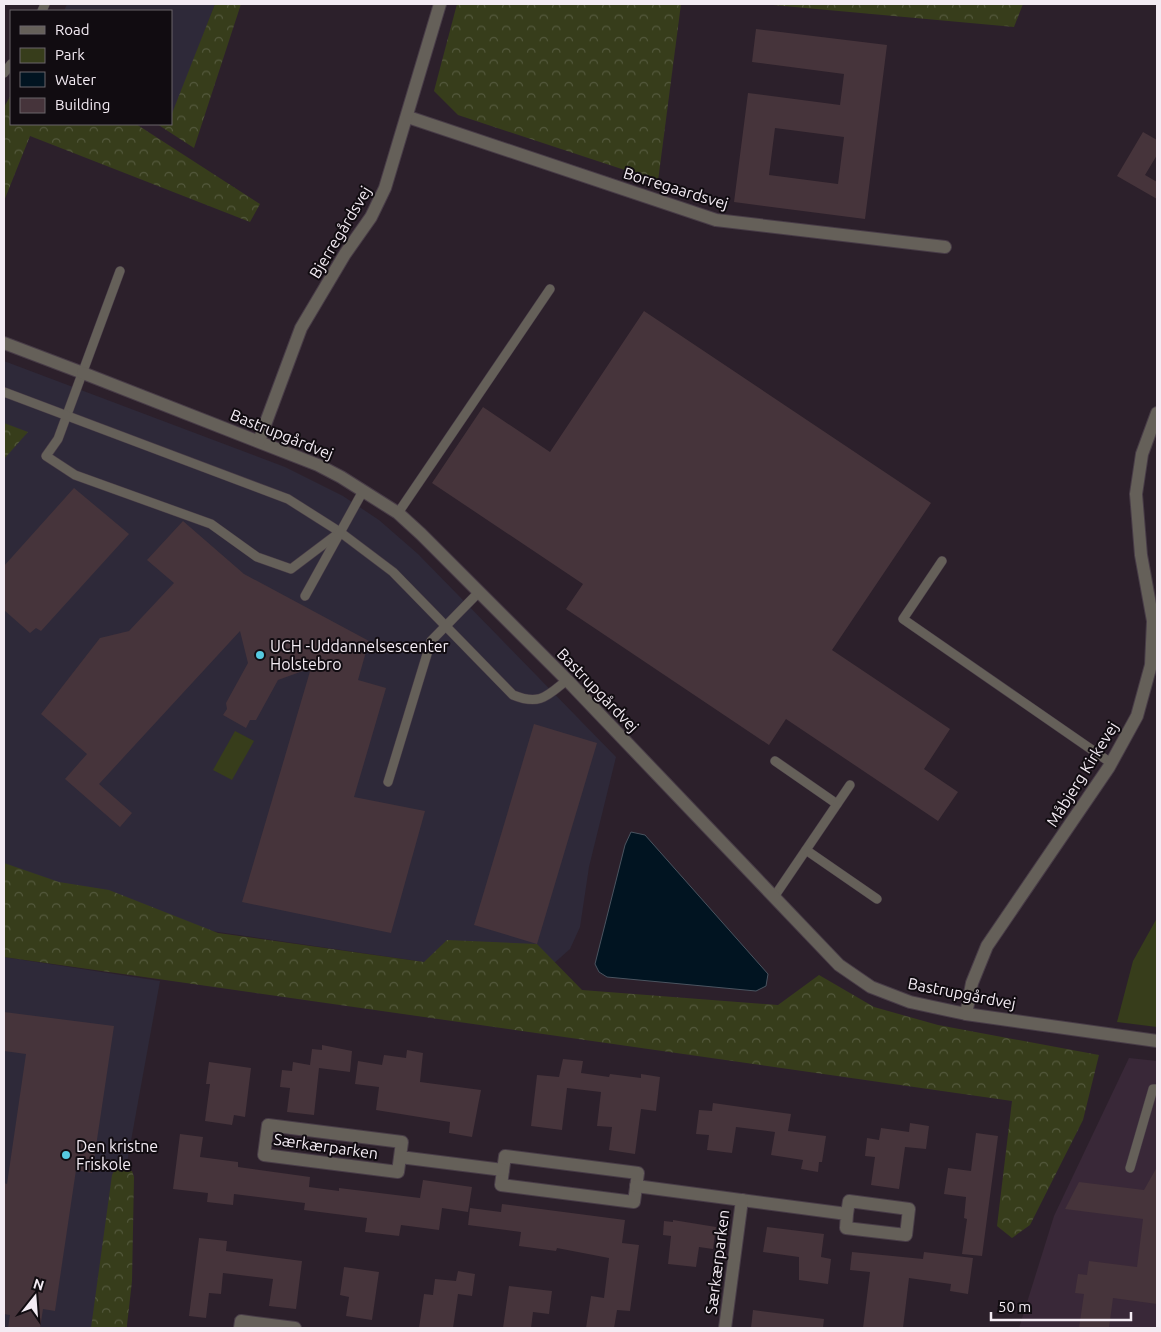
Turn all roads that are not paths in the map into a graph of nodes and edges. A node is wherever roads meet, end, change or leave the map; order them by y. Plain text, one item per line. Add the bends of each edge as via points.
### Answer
1 (440, 4) edge
2 (408, 117) junction
3 (945, 247) dead end
4 (120, 271) dead end
5 (550, 289) dead end
6 (4, 343) edge
7 (83, 373) junction
8 (4, 392) edge
9 (1157, 413) edge
10 (66, 416) junction
11 (259, 441) junction
12 (363, 490) junction
13 (398, 513) junction
14 (340, 532) junction
15 (942, 561) dead end
16 (479, 592) junction
17 (305, 596) dead end
18 (445, 625) junction
19 (567, 680) junction
20 (774, 761) dead end
21 (1111, 763) junction
22 (388, 782) dead end
23 (850, 785) dead end
24 (837, 804) junction
25 (806, 850) junction
26 (774, 897) junction
27 (877, 899) dead end
28 (966, 1014) junction
29 (1157, 1041) edge
30 (1157, 1089) edge
31 (400, 1157) junction
32 (1130, 1168) dead end
33 (503, 1170) junction
34 (636, 1186) junction
35 (742, 1200) junction
36 (847, 1214) junction
37 (240, 1328) edge
38 (295, 1328) edge
39 (725, 1328) edge

1 - 2 street, Bjerregårdsvej
2 - 3 street, Borregaardsvej via 716,220
2 - 11 street, Bjerregårdsvej via 385,188 371,217 301,328
4 - 7 lane
5 - 13 lane
6 - 7 street, Bastrupgårdvej
7 - 10 lane
7 - 11 street, Bastrupgårdvej
8 - 10 lane
9 - 21 street, Måbjerg Kirkevej via 1142,454 1136,494 1141,556 1153,621 1151,664 1136,716
10 - 14 lane via 288,500
10 - 14 lane via 58,439 46,456 75,475 211,524 257,557 291,569
11 - 12 street, Bastrupgårdvej via 318,465
12 - 13 street, Bastrupgårdvej
12 - 14 lane
13 - 16 street, Bastrupgårdvej
14 - 17 lane
14 - 18 lane via 393,572
15 - 21 lane via 903,619
16 - 18 lane
16 - 19 street, Bastrupgårdvej
18 - 19 lane via 514,695 536,701 545,698
18 - 22 lane via 431,641
19 - 26 street, Bastrupgårdvej
20 - 24 lane
21 - 28 street, Måbjerg Kirkevej via 987,946 972,983
23 - 24 lane
24 - 25 lane
25 - 26 lane
25 - 27 lane
26 - 28 street, Bastrupgårdvej via 839,965 871,986 910,1002
28 - 29 street, Bastrupgårdvej
30 - 32 lane via 1154,1089
31 - 31 street, Særkærparken via 402,1142 268,1125 264,1155 398,1172
31 - 33 street, Særkærparken
33 - 34 street via 505,1156 524,1158 638,1173
33 - 34 street via 501,1185 634,1202
34 - 35 street, Særkærparken
35 - 36 street, Særkærparken
35 - 39 street, Særkærparken
36 - 36 street via 849,1201 909,1209 906,1235 846,1228
37 - 38 street via 241,1321

